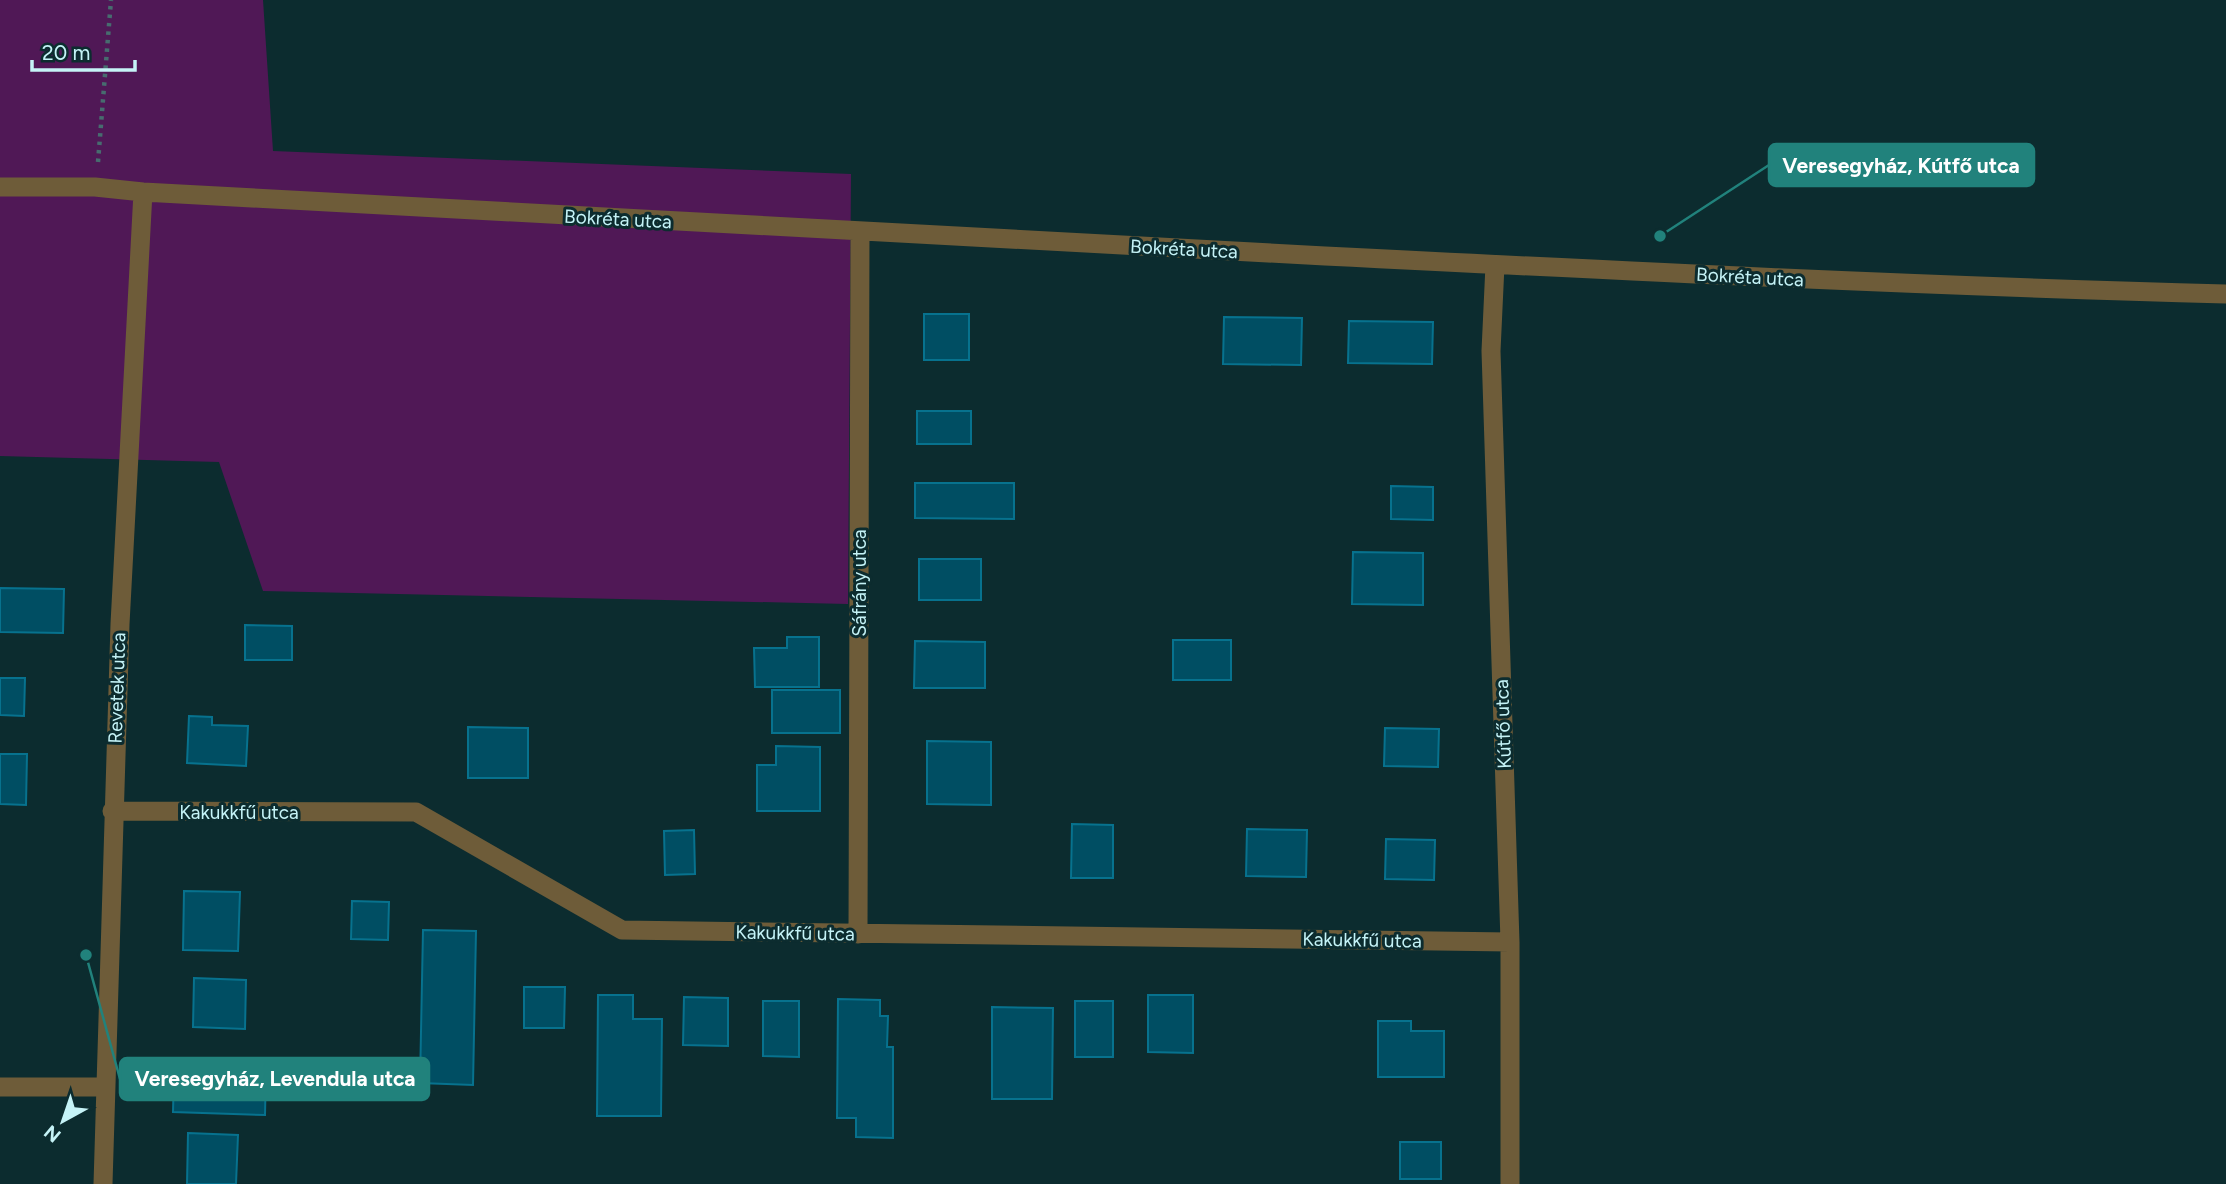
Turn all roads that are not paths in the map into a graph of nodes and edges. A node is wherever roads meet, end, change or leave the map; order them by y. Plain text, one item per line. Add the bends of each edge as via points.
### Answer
1 (0, 187) edge
2 (143, 192) junction
3 (860, 232) junction
4 (1495, 265) junction
5 (2226, 294) edge
6 (113, 811) junction
7 (858, 934) junction
8 (1510, 942) junction
9 (0, 1087) edge
10 (105, 1087) junction
11 (103, 1184) edge
12 (1510, 1184) edge

1 - 2 street, Bokréta utca
2 - 3 street, Bokréta utca
2 - 6 street, Revetek utca
3 - 4 street, Bokréta utca
3 - 7 street, Sáfrány utca
4 - 5 street, Bokréta utca
4 - 8 street, Kútfő utca via 1491,351
6 - 7 street, Kakukkfű utca via 416,812 622,930
6 - 10 street, Revetek utca
7 - 8 street, Kakukkfű utca
8 - 12 street, Kútfő utca
9 - 10 street
10 - 11 street, Revetek utca

